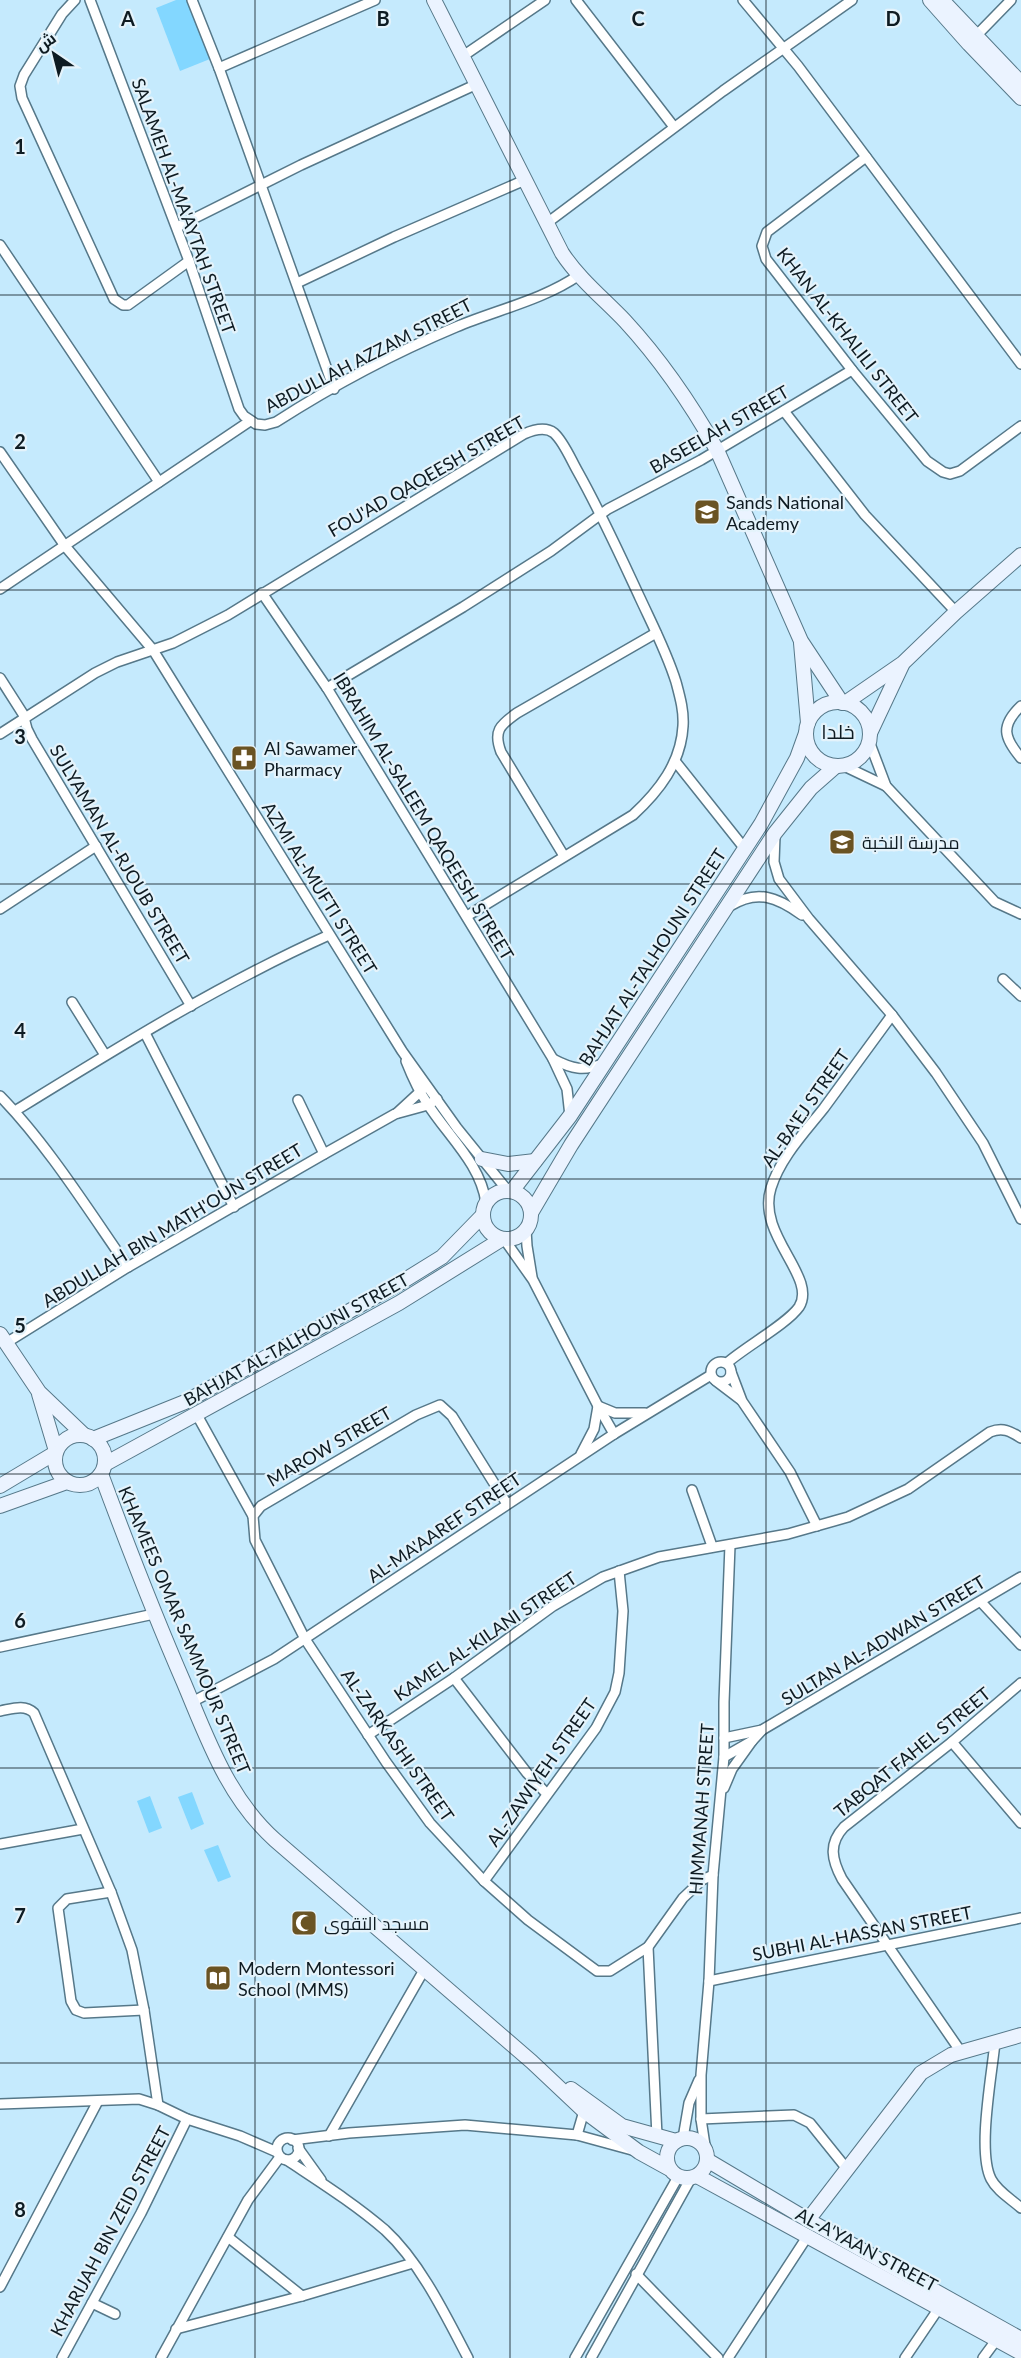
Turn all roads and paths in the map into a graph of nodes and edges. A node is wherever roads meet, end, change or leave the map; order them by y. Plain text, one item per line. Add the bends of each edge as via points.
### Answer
1 (75, 0) edge
2 (90, 0) edge
3 (192, 0) edge
4 (375, 0) edge
5 (434, 0) edge
6 (545, 0) edge
7 (576, 0) edge
8 (743, 0) edge
9 (852, 0) edge
10 (930, 0) edge
11 (942, 0) edge
12 (1011, 0) edge
13 (972, 40) junction
14 (783, 48) junction
15 (463, 56) junction
16 (219, 68) junction
17 (1021, 83) edge
18 (477, 84) junction
19 (1021, 98) edge
20 (674, 127) junction
21 (866, 158) junction
22 (525, 180) junction
23 (260, 185) junction
24 (547, 223) junction
25 (177, 227) junction
26 (0, 245) edge
27 (189, 261) junction
28 (579, 275) junction
29 (297, 283) junction
30 (1021, 364) edge
31 (852, 370) junction
32 (334, 388) junction
33 (784, 411) junction
34 (250, 421) junction
35 (1021, 426) edge
36 (717, 450) junction
37 (0, 452) edge
38 (159, 482) junction
39 (602, 514) junction
40 (65, 546) junction
41 (1021, 555) edge
42 (0, 589) edge
43 (262, 594) junction
44 (956, 612) junction
45 (656, 633) junction
46 (801, 641) junction
47 (153, 651) junction
48 (903, 663) junction
49 (0, 678) edge
50 (327, 688) junction
51 (843, 703) junction
52 (1021, 706) edge
53 (25, 718) junction
54 (807, 728) junction
55 (0, 734) edge
56 (870, 737) junction
57 (1021, 758) edge
58 (675, 761) junction
59 (840, 766) junction
60 (886, 786) junction
61 (776, 834) junction
62 (96, 846) junction
63 (745, 849) junction
64 (564, 856) junction
65 (0, 909) edge
66 (724, 909) junction
67 (1021, 914) edge
68 (467, 916) junction
69 (809, 919) junction
70 (329, 935) junction
71 (1003, 979) dead end
72 (1021, 996) edge
73 (72, 1002) dead end
74 (191, 1006) junction
75 (892, 1015) junction
76 (144, 1033) junction
77 (402, 1051) junction
78 (105, 1055) junction
79 (553, 1059) junction
80 (606, 1063) junction
81 (428, 1086) junction
82 (419, 1092) junction
83 (0, 1096) edge
84 (437, 1099) junction
85 (298, 1100) dead end
86 (428, 1105) junction
87 (15, 1112) junction
88 (395, 1114) junction
89 (570, 1116) junction
90 (324, 1154) junction
91 (482, 1159) junction
92 (535, 1161) junction
93 (510, 1191) junction
94 (234, 1207) junction
95 (484, 1209) junction
96 (531, 1213) junction
97 (1021, 1219) edge
98 (526, 1230) junction
99 (503, 1239) junction
100 (128, 1267) junction
101 (532, 1280) junction
102 (3, 1338) edge
103 (729, 1368) junction
104 (714, 1378) junction
105 (39, 1392) junction
106 (742, 1401) junction
107 (597, 1406) junction
108 (647, 1413) junction
109 (197, 1415) junction
110 (614, 1434) junction
111 (89, 1437) junction
112 (1021, 1438) edge
113 (56, 1452) junction
114 (578, 1458) junction
115 (103, 1469) junction
116 (67, 1482) junction
117 (0, 1486) edge
118 (692, 1490) dead end
119 (507, 1504) junction
120 (0, 1506) edge
121 (253, 1516) junction
122 (817, 1526) junction
123 (730, 1545) junction
124 (712, 1546) junction
125 (619, 1571) junction
126 (1021, 1577) edge
127 (981, 1602) junction
128 (154, 1614) junction
129 (305, 1640) junction
130 (1021, 1645) edge
131 (0, 1647) edge
132 (454, 1678) junction
133 (1021, 1683) edge
134 (192, 1702) junction
135 (0, 1711) edge
136 (762, 1730) junction
137 (368, 1735) junction
138 (724, 1738) junction
139 (752, 1741) junction
140 (952, 1742) junction
141 (724, 1757) junction
142 (546, 1793) junction
143 (721, 1796) junction
144 (1021, 1823) edge
145 (83, 1829) junction
146 (0, 1844) edge
147 (713, 1875) junction
148 (484, 1881) junction
149 (111, 1892) junction
150 (1021, 1918) edge
151 (886, 1944) junction
152 (648, 1947) junction
153 (424, 1970) junction
154 (709, 1981) junction
155 (144, 2010) junction
156 (1021, 2035) edge
157 (995, 2042) junction
158 (961, 2052) junction
159 (532, 2062) junction
160 (701, 2075) junction
161 (98, 2101) junction
162 (0, 2104) edge
163 (158, 2104) junction
164 (584, 2111) junction
165 (188, 2119) junction
166 (701, 2119) junction
167 (577, 2135) junction
168 (329, 2136) junction
169 (657, 2136) junction
170 (679, 2139) junction
171 (296, 2145) junction
172 (639, 2152) junction
173 (281, 2153) junction
174 (707, 2156) junction
175 (847, 2169) junction
176 (683, 2175) junction
177 (324, 2185) junction
178 (1021, 2208) edge
179 (808, 2220) junction
180 (228, 2237) junction
181 (807, 2237) junction
182 (412, 2263) junction
183 (636, 2274) junction
184 (0, 2287) edge
185 (302, 2296) junction
186 (92, 2303) junction
187 (939, 2308) junction
188 (115, 2314) dead end
189 (177, 2329) junction
190 (997, 2339) junction
191 (1021, 2339) edge
192 (1021, 2353) edge
193 (62, 2358) edge
194 (161, 2358) edge
195 (468, 2358) edge
196 (575, 2358) edge
197 (591, 2358) edge
198 (718, 2358) edge
199 (728, 2358) edge
200 (905, 2358) edge
201 (983, 2358) edge

1 - 27 street via 24,75 20,86 22,98 114,299 128,305
2 - 25 street, SALAMEH AL-MA'AYTAH STREET
3 - 16 street
4 - 16 street
5 - 15 street
6 - 15 street
7 - 20 street
8 - 14 street
9 - 14 street
10 - 13 street
11 - 13 street
12 - 13 street
13 - 17 street
13 - 19 street
14 - 20 street
14 - 21 street
15 - 18 street
16 - 23 street
18 - 22 street
18 - 23 street
20 - 24 street
21 - 30 street
21 - 31 street, KHAN AL-KHALILI STREET via 774,226 762,246 766,259
22 - 24 street
22 - 29 street
23 - 25 street
23 - 29 street
24 - 28 street
25 - 27 street, SALAMEH AL-MA'AYTAH STREET
26 - 38 street
27 - 34 street, SALAMEH AL-MA'AYTAH STREET via 233,395
28 - 32 street, ABDULLAH AZZAM STREET via 551,291 454,327
28 - 36 street via 669,373
29 - 32 street
31 - 33 street, BASEELAH STREET
31 - 35 street, KHAN AL-KHALILI STREET via 914,447 943,472 950,474 969,466
32 - 34 street, ABDULLAH AZZAM STREET via 276,422 265,425
33 - 36 street, BASEELAH STREET
33 - 44 street via 865,515
34 - 38 street, ABDULLAH AZZAM STREET
36 - 39 street, BASEELAH STREET
36 - 46 street
37 - 40 street, AZMI AL-MUFTI STREET
38 - 40 street, ABDULLAH AZZAM STREET
39 - 43 street, FOU'AD QAQEESH STREET via 555,435 545,429 532,431
39 - 45 street, FOU'AD QAQEESH STREET
39 - 50 street, BASEELAH STREET via 463,607
40 - 42 street, ABDULLAH AZZAM STREET
40 - 47 street, AZMI AL-MUFTI STREET
41 - 44 street
43 - 47 street, FOU'AD QAQEESH STREET via 195,634
43 - 50 street, IBRAHIM AL-SALEEM QAQEESH STREET
44 - 48 street
45 - 58 street, FOU'AD QAQEESH STREET via 683,714
45 - 64 street via 516,713 498,730 501,753
46 - 51 street
46 - 54 street
47 - 53 street, FOU'AD QAQEESH STREET via 117,662
47 - 70 street, AZMI AL-MUFTI STREET
48 - 51 street
48 - 56 street
49 - 53 street, SULYAMAN AL-RJOUB STREET
50 - 68 street, IBRAHIM AL-SALEEM QAQEESH STREET
51 - 54 street via 822,707
51 - 56 street via 863,714
52 - 57 street via 1009,720 1006,733
53 - 55 street, FOU'AD QAQEESH STREET
53 - 62 street, SULYAMAN AL-RJOUB STREET via 32,739
54 - 59 street via 811,752 826,764
54 - 63 street, BAHJAT AL-TALHOUNI STREET via 797,759
56 - 59 street via 860,757
56 - 60 street
58 - 63 street
58 - 64 street, FOU'AD QAQEESH STREET via 656,792 633,815
59 - 60 street
59 - 61 street, BAHJAT AL-TALHOUNI STREET via 812,788
60 - 67 street via 995,902
61 - 66 street, BAHJAT AL-TALHOUNI STREET
61 - 69 street via 775,871
62 - 65 street
62 - 74 street, SULYAMAN AL-RJOUB STREET
63 - 80 street, BAHJAT AL-TALHOUNI STREET
64 - 68 street, FOU'AD QAQEESH STREET
66 - 69 street via 757,895 787,905
66 - 96 street, BAHJAT AL-TALHOUNI STREET
68 - 79 street, IBRAHIM AL-SALEEM QAQEESH STREET
69 - 75 street
70 - 74 street
70 - 77 street, AZMI AL-MUFTI STREET
71 - 72 street
73 - 78 street
74 - 76 street
75 - 97 street via 961,1108
75 - 103 street, AL-BA'EJ STREET via 775,1177 768,1203 771,1224 799,1276 803,1299 786,1320
76 - 78 street
76 - 94 street
77 - 81 street, AZMI AL-MUFTI STREET
77 - 82 street, AZMI AL-MUFTI STREET
78 - 87 street
79 - 80 street via 577,1070
79 - 89 street, IBRAHIM AL-SALEEM QAQEESH STREET via 567,1089
80 - 89 street, BAHJAT AL-TALHOUNI STREET
81 - 82 street, ABDULLAH BIN MATH'OUN STREET
81 - 84 street, AZMI AL-MUFTI STREET
82 - 86 street, AZMI AL-MUFTI STREET
82 - 88 street, ABDULLAH BIN MATH'OUN STREET
83 - 87 street
84 - 86 street, ABDULLAH BIN MATH'OUN STREET
84 - 91 street, AZMI AL-MUFTI STREET
85 - 90 street, ABDULLAH BIN MATH'OUN STREET
86 - 88 street, ABDULLAH BIN MATH'OUN STREET
86 - 95 street, AZMI AL-MUFTI STREET via 483,1186
87 - 100 street
88 - 90 street, ABDULLAH BIN MATH'OUN STREET
89 - 92 street, BAHJAT AL-TALHOUNI STREET
90 - 94 street, ABDULLAH BIN MATH'OUN STREET
91 - 92 street via 508,1164
91 - 93 street, AZMI AL-MUFTI STREET
92 - 93 street, BAHJAT AL-TALHOUNI STREET
93 - 95 street via 495,1194
93 - 96 street via 525,1199
94 - 100 street, ABDULLAH BIN MATH'OUN STREET
95 - 99 street via 488,1231
95 - 111 street, BAHJAT AL-TALHOUNI STREET via 442,1257 400,1283 185,1402
96 - 98 street
98 - 99 street
98 - 101 street
99 - 101 street
99 - 109 street, BAHJAT AL-TALHOUNI STREET via 399,1303
100 - 102 street, ABDULLAH BIN MATH'OUN STREET
101 - 107 street
102 - 105 street
103 - 104 street via 726,1381
103 - 104 street via 720,1362 714,1365
103 - 106 street
104 - 106 street
104 - 108 street, AL-MA'AAREF STREET
105 - 111 street
105 - 113 street
106 - 122 street via 790,1472
107 - 108 street via 624,1414
107 - 110 street
107 - 114 street via 594,1429
108 - 110 street, AL-MA'AAREF STREET
109 - 115 street, BAHJAT AL-TALHOUNI STREET
109 - 121 street
110 - 114 street, AL-MA'AAREF STREET
111 - 113 street via 77,1435 64,1440
111 - 115 street via 103,1450
112 - 122 street, KAMEL AL-KILANI STREET via 1006,1429 990,1432 908,1489 857,1514
113 - 116 street via 56,1470
113 - 117 street
114 - 119 street, AL-MA'AAREF STREET
115 - 116 street via 97,1479 86,1485
115 - 128 street, KHAMEES OMAR SAMMOUR STREET
116 - 120 street
118 - 124 street
119 - 121 street, MAROW STREET via 452,1416 440,1405 273,1498
119 - 129 street, AL-MA'AAREF STREET
121 - 129 street via 255,1540
122 - 123 street, KAMEL AL-KILANI STREET
123 - 124 street, KAMEL AL-KILANI STREET
123 - 138 street, HIMMANAH STREET
124 - 125 street, KAMEL AL-KILANI STREET via 659,1557
125 - 132 street, KAMEL AL-KILANI STREET via 553,1606
125 - 142 street, AL-ZAWIYEH STREET via 624,1611 615,1692 596,1728
126 - 127 street, SULTAN AL-ADWAN STREET
127 - 130 street
127 - 136 street, SULTAN AL-ADWAN STREET
128 - 131 street
128 - 134 street, KHAMEES OMAR SAMMOUR STREET
129 - 134 street, AL-MA'AAREF STREET
129 - 137 street, AL-ZARKASHI STREET
132 - 137 street, KAMEL AL-KILANI STREET
132 - 142 street
133 - 140 street, TABQAT FAHEL STREET
134 - 153 street, KHAMEES OMAR SAMMOUR STREET via 232,1790 259,1826
135 - 145 street via 23,1707 34,1713
136 - 138 street, SULTAN AL-ADWAN STREET
136 - 139 street, SULTAN AL-ADWAN STREET
137 - 148 street, AL-ZARKASHI STREET via 430,1823
138 - 141 street, HIMMANAH STREET
139 - 141 street, SULTAN AL-ADWAN STREET
139 - 143 street via 732,1769
140 - 144 street
140 - 151 street, TABQAT FAHEL STREET via 844,1827 834,1842 836,1866
141 - 143 street, HIMMANAH STREET
142 - 148 street, AL-ZAWIYEH STREET
143 - 147 street, HIMMANAH STREET
145 - 146 street
145 - 149 street
147 - 152 street, AL-ZARKASHI STREET via 683,1898
147 - 154 street, HIMMANAH STREET
148 - 152 street, AL-ZARKASHI STREET via 528,1920 597,1971 615,1970
149 - 155 street via 132,1950
149 - 155 street via 67,1899 58,1908 71,2001 75,2010 84,2013
150 - 151 street, SUBHI AL-HASSAN STREET
151 - 154 street, SUBHI AL-HASSAN STREET
151 - 158 street, TABQAT FAHEL STREET
152 - 169 street
153 - 159 street, KHAMEES OMAR SAMMOUR STREET
153 - 168 street
154 - 160 street, HIMMANAH STREET
155 - 163 street
156 - 157 street
157 - 158 street
157 - 178 street via 986,2167 992,2181
158 - 175 street via 943,2058 921,2073
159 - 164 street, KHAMEES OMAR SAMMOUR STREET
159 - 169 street, KHAMEES OMAR SAMMOUR STREET via 622,2126
160 - 166 street, HIMMANAH STREET
160 - 170 street, HIMMANAH STREET
161 - 162 street
161 - 163 street via 139,2099
161 - 184 street
163 - 165 street
164 - 167 street
164 - 172 street, KHAMEES OMAR SAMMOUR STREET
165 - 173 street
165 - 186 street, KHARIJAH BIN ZEID STREET
166 - 174 street, HIMMANAH STREET
166 - 175 street via 794,2115 810,2123
167 - 168 street via 465,2126
167 - 172 street
168 - 171 street
169 - 170 street, KHAMEES OMAR SAMMOUR STREET
170 - 174 street via 694,2139 704,2146
170 - 176 street via 666,2156
171 - 173 street via 295,2157
171 - 173 street via 285,2139
171 - 177 street
172 - 176 street, KHAMEES OMAR SAMMOUR STREET
173 - 177 street
173 - 180 street
174 - 176 street via 705,2167
174 - 179 street, AL-A'YAAN STREET
175 - 179 street
176 - 181 street, AL-A'YAAN STREET
176 - 183 street
176 - 196 street
177 - 182 street via 385,2230
179 - 191 street, AL-A'YAAN STREET
180 - 185 street
180 - 189 street
181 - 187 street, AL-A'YAAN STREET
181 - 199 street
182 - 185 street
182 - 195 street
183 - 197 street
183 - 198 street
185 - 189 street
186 - 188 street
186 - 193 street, KHARIJAH BIN ZEID STREET
187 - 190 street, AL-A'YAAN STREET
187 - 200 street
189 - 194 street
190 - 192 street, AL-A'YAAN STREET
190 - 201 street

